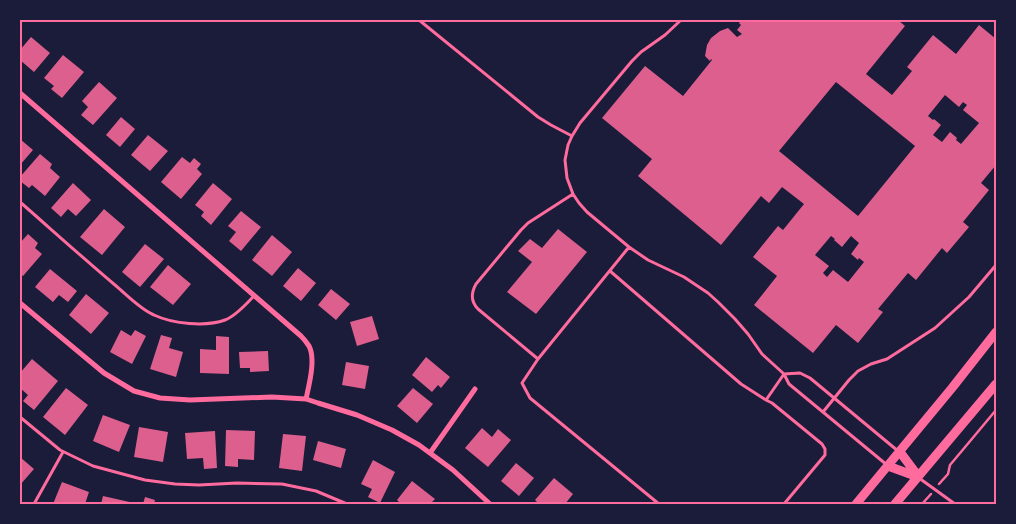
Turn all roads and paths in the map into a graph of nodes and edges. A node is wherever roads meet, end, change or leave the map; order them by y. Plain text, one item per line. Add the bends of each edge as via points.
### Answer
1 (419, 20) edge
2 (681, 20) edge
3 (20, 93) edge
4 (572, 136) junction
5 (573, 194) junction
6 (20, 202) edge
7 (629, 247) junction
8 (996, 265) edge
9 (610, 271) junction
10 (254, 296) junction
11 (20, 303) edge
12 (996, 332) edge
13 (538, 359) junction
14 (784, 374) junction
15 (996, 384) edge
16 (475, 389) dead end
17 (834, 398) junction
18 (306, 399) junction
19 (766, 400) junction
20 (996, 410) edge
21 (823, 412) junction
22 (20, 417) edge
23 (63, 452) junction
24 (900, 452) junction
25 (430, 453) junction
26 (888, 466) junction
27 (918, 476) junction
28 (943, 480) dead end
29 (34, 504) edge
30 (347, 504) edge
31 (490, 504) edge
32 (659, 504) edge
33 (784, 504) edge
34 (856, 504) edge
35 (895, 504) edge
36 (955, 504) edge

1 - 4 lane via 538,117
2 - 4 lane via 632,61
3 - 10 street
4 - 5 lane via 565,160 566,178
5 - 7 lane via 587,212
5 - 13 lane via 520,230 473,291 476,307
6 - 10 lane via 153,315 174,322 215,323 227,320
7 - 9 lane
7 - 14 lane via 708,293
8 - 17 lane via 969,297 935,328 887,359 861,369
9 - 13 lane
9 - 19 lane via 741,384
10 - 18 street via 301,336 312,352
11 - 18 street via 104,373 134,390 160,398 190,400 255,396
12 - 24 main road
13 - 32 lane via 522,383 530,398
14 - 17 lane via 800,372
14 - 19 lane
14 - 21 lane via 789,384
15 - 27 main road
16 - 25 street
17 - 21 lane
17 - 24 lane
18 - 25 street via 358,415
19 - 33 lane via 825,449 825,455
20 - 28 path via 950,465
21 - 26 lane
22 - 23 lane
23 - 29 lane
23 - 30 lane via 94,466 145,480 199,485 282,484 316,491
24 - 26 main road
24 - 27 main road
25 - 31 street
26 - 27 main road
26 - 34 main road
27 - 35 main road
27 - 36 lane

